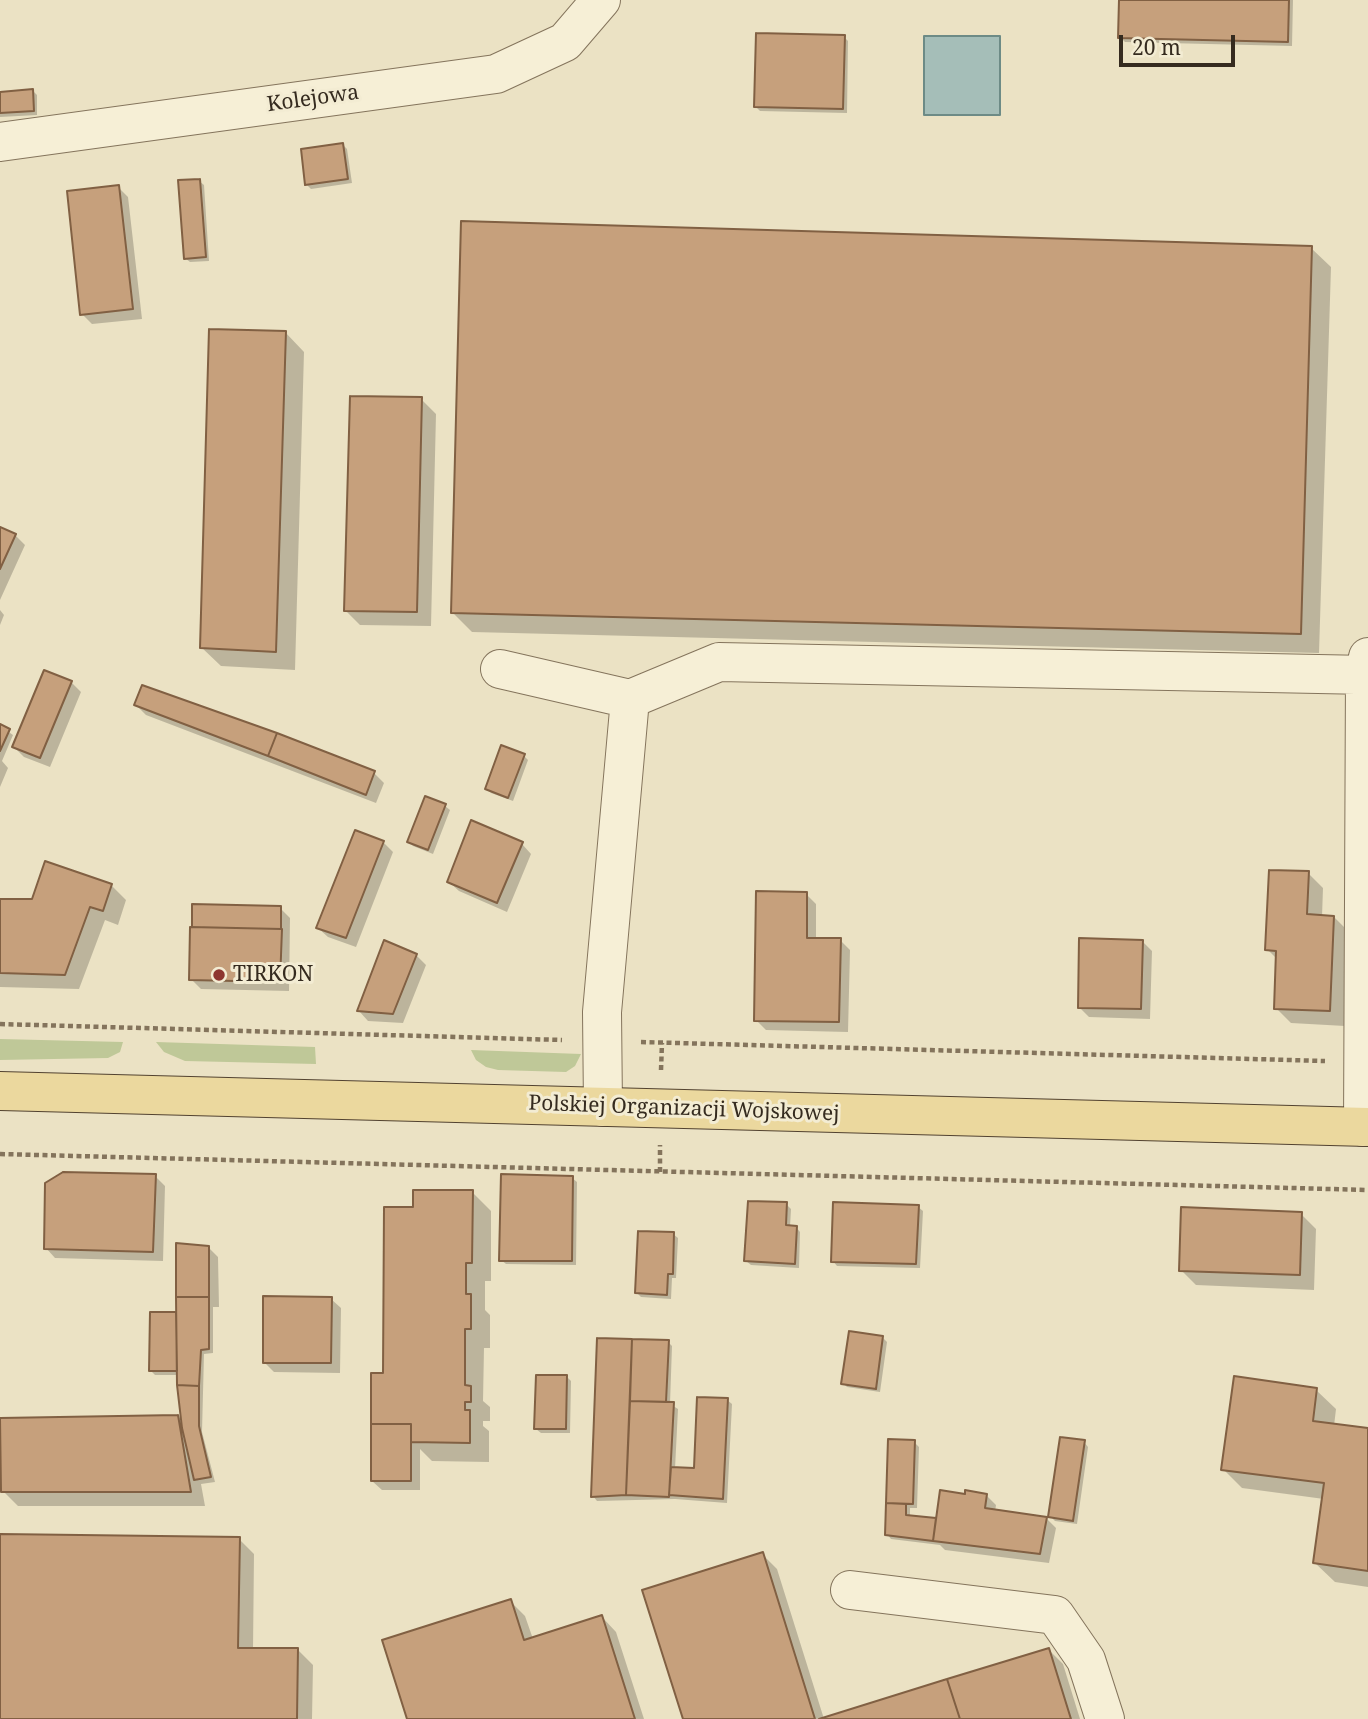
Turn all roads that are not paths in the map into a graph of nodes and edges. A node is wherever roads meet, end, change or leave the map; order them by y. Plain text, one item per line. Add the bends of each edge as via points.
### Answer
1 (601, 0) edge
2 (0, 142) edge
3 (500, 669) dead end
4 (1367, 669) edge
5 (630, 699) junction
6 (1366, 1012) edge
7 (0, 1091) edge
8 (603, 1107) junction
9 (1366, 1127) edge
10 (850, 1590) dead end
11 (1105, 1719) edge

1 - 2 street, Kolejowa via 565,42 496,74
3 - 5 street
4 - 5 street via 719,662
4 - 6 street
5 - 8 street via 601,1041
6 - 9 street
7 - 8 main road, Polskiej Organizacji Wojskowej
8 - 9 main road, Polskiej Organizacji Wojskowej
10 - 11 street via 1055,1615 1086,1660

